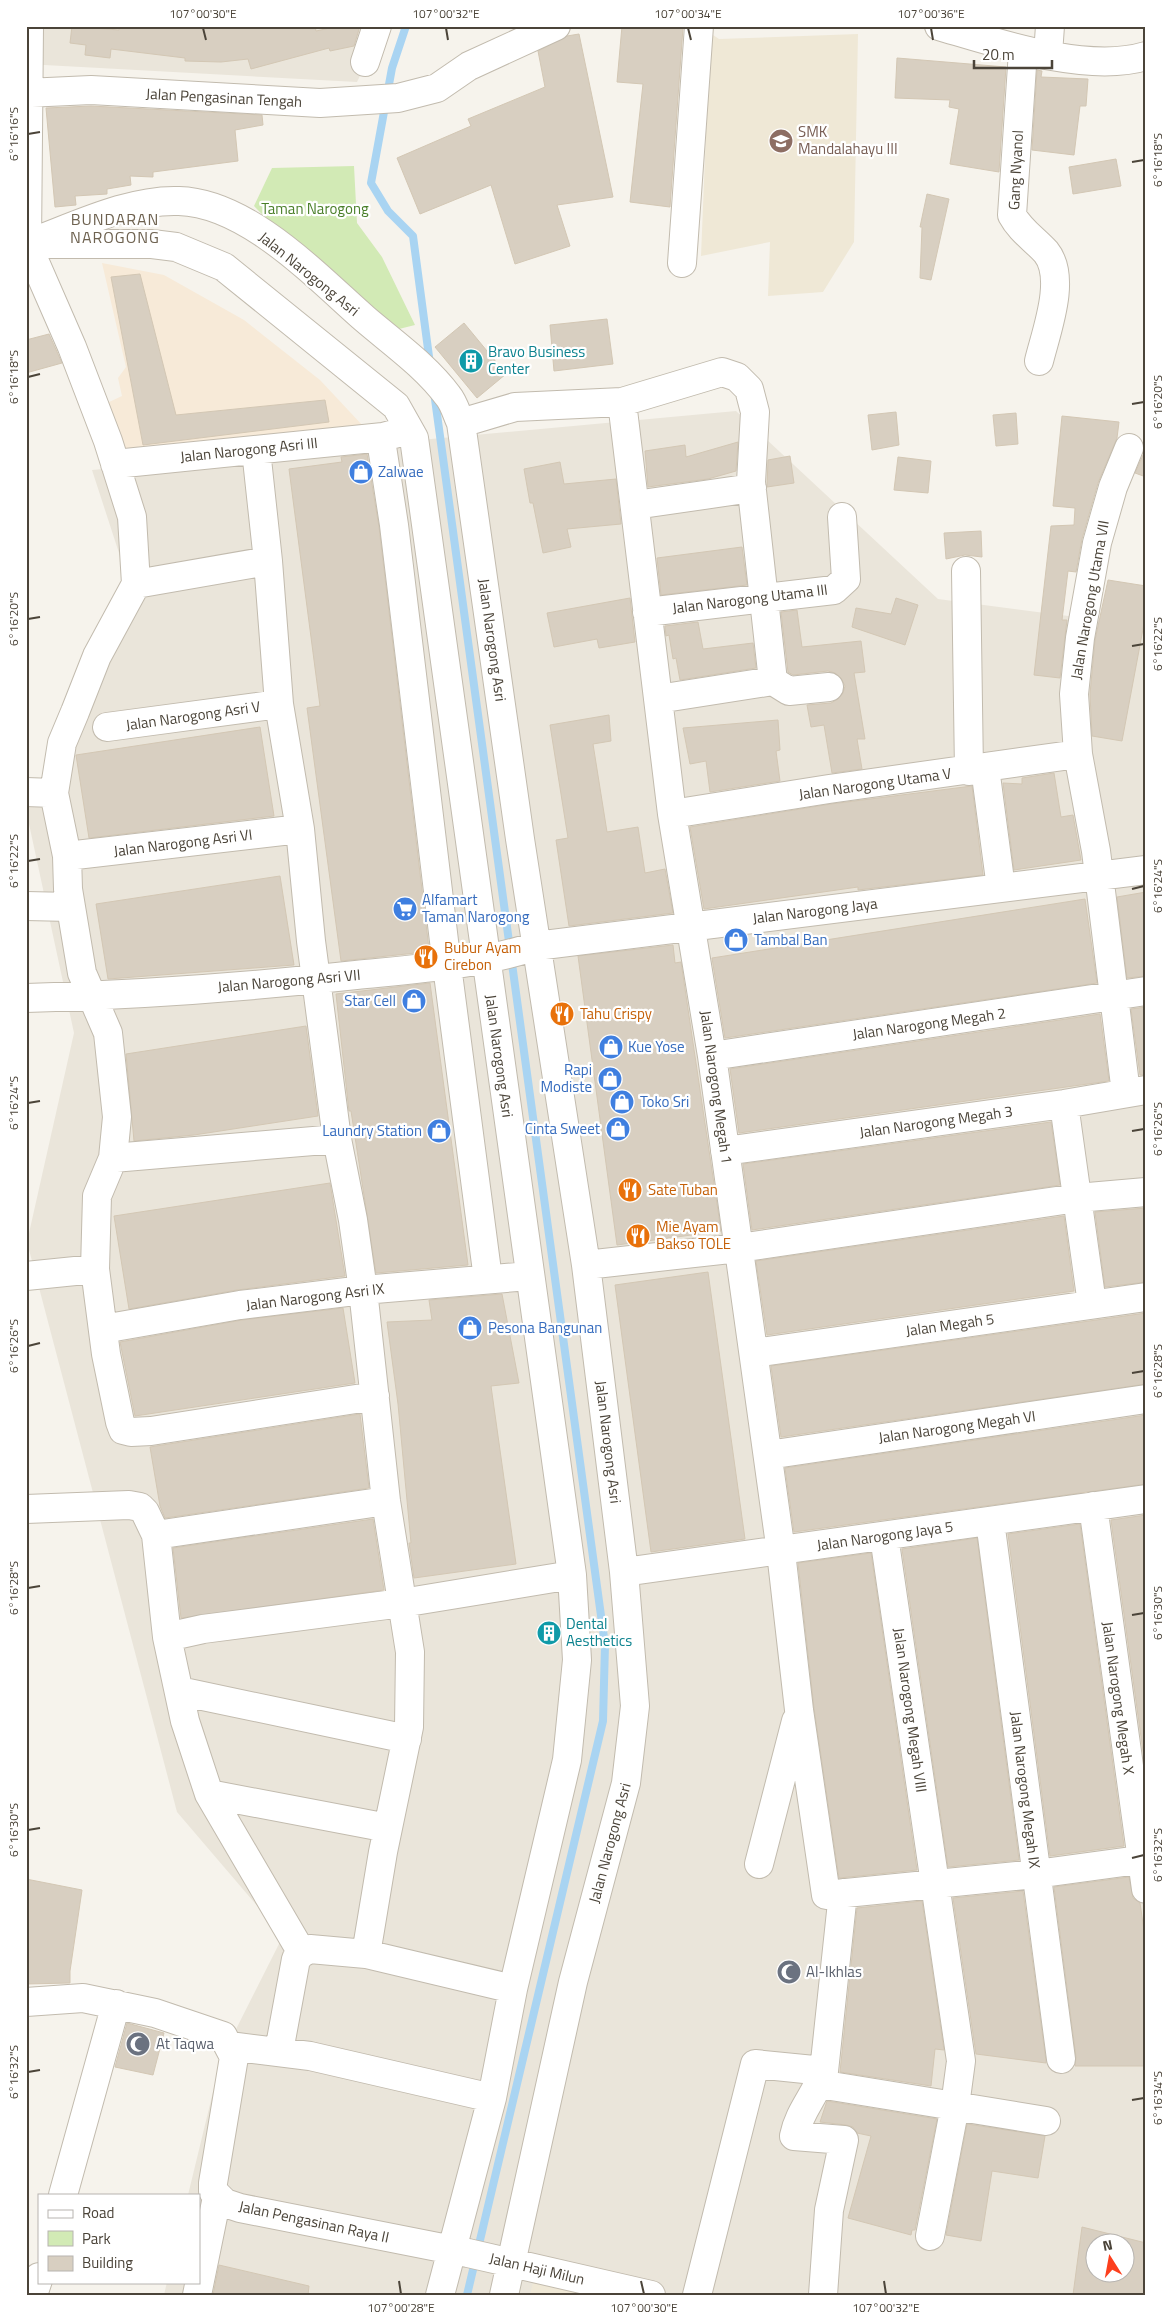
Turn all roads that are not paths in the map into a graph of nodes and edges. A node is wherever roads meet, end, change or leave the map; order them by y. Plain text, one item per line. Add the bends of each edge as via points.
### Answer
1 (29, 26) edge
2 (377, 26) edge
3 (556, 26) edge
4 (699, 26) edge
5 (939, 26) edge
6 (1050, 26) edge
7 (1036, 53) junction
8 (1146, 56) edge
9 (365, 62) dead end
10 (27, 93) edge
11 (146, 202) junction
12 (27, 244) edge
13 (152, 244) junction
14 (682, 263) dead end
15 (1039, 361) dead end
16 (622, 402) junction
17 (461, 423) junction
18 (409, 430) junction
19 (383, 437) junction
20 (1129, 448) dead end
21 (256, 450) junction
22 (115, 464) junction
23 (752, 488) junction
24 (635, 505) junction
25 (842, 517) dead end
26 (425, 519) junction
27 (394, 525) junction
28 (268, 561) junction
29 (966, 571) dead end
30 (136, 584) junction
31 (764, 598) junction
32 (647, 612) junction
33 (774, 680) junction
34 (829, 687) dead end
35 (658, 699) junction
36 (279, 704) junction
37 (107, 727) dead end
38 (1078, 754) junction
39 (977, 769) junction
40 (26, 792) edge
41 (54, 792) junction
42 (672, 814) junction
43 (300, 829) junction
44 (67, 856) junction
45 (1146, 870) edge
46 (1098, 876) junction
47 (1001, 888) junction
48 (26, 906) edge
49 (71, 907) junction
50 (692, 927) junction
51 (510, 953) junction
52 (447, 966) junction
53 (316, 980) junction
54 (1146, 991) edge
55 (93, 996) junction
56 (1114, 996) junction
57 (26, 998) edge
58 (712, 1056) junction
59 (1136, 1092) edge
60 (1064, 1104) junction
61 (337, 1139) junction
62 (725, 1151) junction
63 (113, 1158) junction
64 (1146, 1192) edge
65 (1077, 1198) junction
66 (739, 1248) junction
67 (586, 1265) junction
68 (95, 1268) junction
69 (26, 1276) edge
70 (529, 1276) junction
71 (488, 1279) junction
72 (363, 1290) junction
73 (1146, 1297) edge
74 (1092, 1304) junction
75 (103, 1329) junction
76 (754, 1353) junction
77 (375, 1396) junction
78 (1146, 1399) edge
79 (768, 1455) junction
80 (1146, 1499) edge
81 (386, 1501) junction
82 (1093, 1506) junction
83 (26, 1509) edge
84 (990, 1521) junction
85 (156, 1535) junction
86 (884, 1536) junction
87 (781, 1552) junction
88 (624, 1572) junction
89 (572, 1575) junction
90 (402, 1603) junction
91 (167, 1637) junction
92 (179, 1691) junction
93 (799, 1710) junction
94 (407, 1739) junction
95 (209, 1794) junction
96 (388, 1828) junction
97 (1144, 1859) edge
98 (759, 1864) dead end
99 (1036, 1874) junction
100 (936, 1884) junction
101 (1146, 1889) edge
102 (843, 1893) junction
103 (302, 1953) junction
104 (366, 1954) junction
105 (514, 1990) junction
106 (26, 2002) edge
107 (116, 2004) junction
108 (229, 2046) junction
109 (279, 2051) junction
110 (1061, 2059) dead end
111 (822, 2078) junction
112 (492, 2098) junction
113 (955, 2106) junction
114 (1046, 2121) dead end
115 (64, 2194) edge
116 (217, 2197) junction
117 (930, 2236) dead end
118 (459, 2252) junction
119 (505, 2261) junction
120 (38, 2280) edge
121 (200, 2280) edge
122 (33, 2295) edge
123 (440, 2295) edge
124 (504, 2295) edge
125 (651, 2295) edge
126 (697, 2295) edge
127 (823, 2295) edge

1 - 10 street
2 - 9 street
3 - 10 street, Jalan Pengasinan Tengah via 470,66 437,88 398,98 320,103 91,90
4 - 14 street
5 - 7 street
6 - 7 street, Gang Nyanol
7 - 8 street via 1094,61 1129,61
7 - 15 street, Gang Nyanol via 1012,215 1018,226 1047,254 1053,268 1056,287
10 - 12 street
11 - 12 street, Jalan Narogong Asri
11 - 13 street
11 - 17 street, Jalan Narogong Asri via 180,201 214,207 276,242 433,379 450,397
12 - 13 street, Jalan Narogong Asri
12 - 22 street via 72,347
13 - 18 street, Jalan Narogong Asri via 176,247 224,267 396,406
16 - 17 street via 515,407
16 - 23 street via 722,372 737,377 750,389 755,412
16 - 24 street, Jalan Narogong Megah 1
17 - 51 street, Jalan Narogong Asri
18 - 19 street, Jalan Narogong Asri III
18 - 26 street, Jalan Narogong Asri via 414,438
19 - 21 street, Jalan Narogong Asri III
19 - 27 street
20 - 38 street, Jalan Narogong Utama VII via 1113,487 1097,543 1080,638 1074,694
21 - 22 street, Jalan Narogong Asri III
21 - 28 street
22 - 30 street via 132,517
23 - 24 street
23 - 31 street
24 - 32 street, Jalan Narogong Megah 1
25 - 31 street, Jalan Narogong Utama III via 846,579 834,590
26 - 27 street
26 - 51 street, Jalan Narogong Asri
27 - 52 street
28 - 30 street
28 - 36 street
29 - 39 street
30 - 41 street via 97,656 74,712 62,743
31 - 32 street, Jalan Narogong Utama III
31 - 33 street
32 - 35 street, Jalan Narogong Megah 1
33 - 34 street via 789,691
33 - 35 street
35 - 42 street, Jalan Narogong Megah 1
36 - 37 street, Jalan Narogong Asri V
36 - 43 street
38 - 39 street, Jalan Narogong Utama V
38 - 46 street, Jalan Narogong Utama VII
39 - 42 street, Jalan Narogong Utama V
39 - 47 street
40 - 41 street
41 - 44 street
42 - 50 street, Jalan Narogong Megah 1
43 - 44 street, Jalan Narogong Asri VI
43 - 53 street
44 - 49 street
45 - 46 street, Jalan Narogong Jaya
46 - 47 street, Jalan Narogong Jaya
46 - 56 street, Jalan Narogong Utama VII
47 - 50 street, Jalan Narogong Jaya
48 - 49 street
49 - 55 street via 82,973
50 - 51 street, Jalan Narogong Jaya
50 - 58 street, Jalan Narogong Megah 1
51 - 52 street, Jalan Narogong Asri VII
51 - 67 street, Jalan Narogong Asri
51 - 70 street, Jalan Narogong Asri
52 - 53 street, Jalan Narogong Asri VII
52 - 71 street
53 - 55 street, Jalan Narogong Asri VII
53 - 61 street
54 - 56 street, Jalan Narogong Megah 2
55 - 57 street, Jalan Narogong Asri VII
55 - 63 street via 108,1033 117,1117
56 - 58 street, Jalan Narogong Megah 2
56 - 59 street, Jalan Narogong Utama VII
58 - 62 street, Jalan Narogong Megah 1
59 - 60 street, Jalan Narogong Megah 3
60 - 62 street, Jalan Narogong Megah 3
60 - 65 street
61 - 63 street
61 - 72 street
62 - 66 street, Jalan Narogong Megah 1
63 - 68 street via 97,1196
64 - 65 street
65 - 66 street
65 - 74 street
66 - 67 street
66 - 76 street, Jalan Narogong Megah 1
67 - 88 street, Jalan Narogong Asri
68 - 69 street
68 - 75 street
70 - 71 street, Jalan Narogong Asri IX
70 - 89 street, Jalan Narogong Asri
71 - 72 street, Jalan Narogong Asri IX
72 - 75 street, Jalan Narogong Asri IX via 240,1305
72 - 77 street
73 - 74 street, Jalan Megah 5
74 - 76 street, Jalan Megah 5
75 - 77 street via 120,1422 123,1430 131,1432
76 - 79 street, Jalan Narogong Megah 1
77 - 81 street
78 - 79 street, Jalan Narogong Megah VI
79 - 87 street, Jalan Narogong Megah 1
80 - 82 street, Jalan Narogong Jaya 5
81 - 85 street
81 - 90 street
82 - 84 street, Jalan Narogong Jaya 5
82 - 97 street, Jalan Narogong Megah X
83 - 85 street via 140,1507
84 - 86 street, Jalan Narogong Jaya 5
84 - 99 street, Jalan Narogong Megah IX
85 - 91 street
86 - 87 street, Jalan Narogong Jaya 5
86 - 100 street, Jalan Narogong Megah VIII
87 - 88 street, Jalan Narogong Jaya 5
87 - 93 street, Jalan Narogong Megah 1
88 - 119 street, Jalan Narogong Asri via 635,1706 626,1783 573,1982
89 - 90 street
89 - 105 street, Jalan Narogong Asri via 577,1660 567,1760
90 - 91 street via 202,1629
90 - 94 street via 410,1652
91 - 92 street
92 - 94 street
92 - 95 street via 185,1721
93 - 98 street
93 - 102 street, Jalan Narogong Megah 1 via 826,1895
94 - 96 street
95 - 96 street
95 - 103 street
96 - 104 street
97 - 99 street
97 - 101 street, Jalan Narogong Megah X
99 - 100 street
99 - 110 street, Jalan Narogong Megah IX
100 - 102 street
100 - 113 street, Jalan Narogong Megah VIII via 960,2048
102 - 111 street
103 - 104 street via 310,1949
103 - 109 street via 296,1959
104 - 105 street
105 - 112 street, Jalan Narogong Asri
106 - 107 street via 83,1998
107 - 108 street via 155,2013 223,2036
107 - 115 street
108 - 109 street
108 - 116 street via 234,2057 213,2183
109 - 112 street
111 - 113 street
111 - 126 street via 755,2064
111 - 127 street via 797,2120 794,2136 844,2140 829,2210
112 - 118 street, Jalan Narogong Asri
113 - 114 street
113 - 117 street, Jalan Narogong Megah VIII
116 - 118 street, Jalan Pengasinan Raya II via 240,2208
116 - 121 street
118 - 119 street, Jalan Haji Milun
118 - 123 street, Jalan Narogong Asri
119 - 124 street, Jalan Narogong Asri
119 - 125 street, Jalan Haji Milun
120 - 122 street

